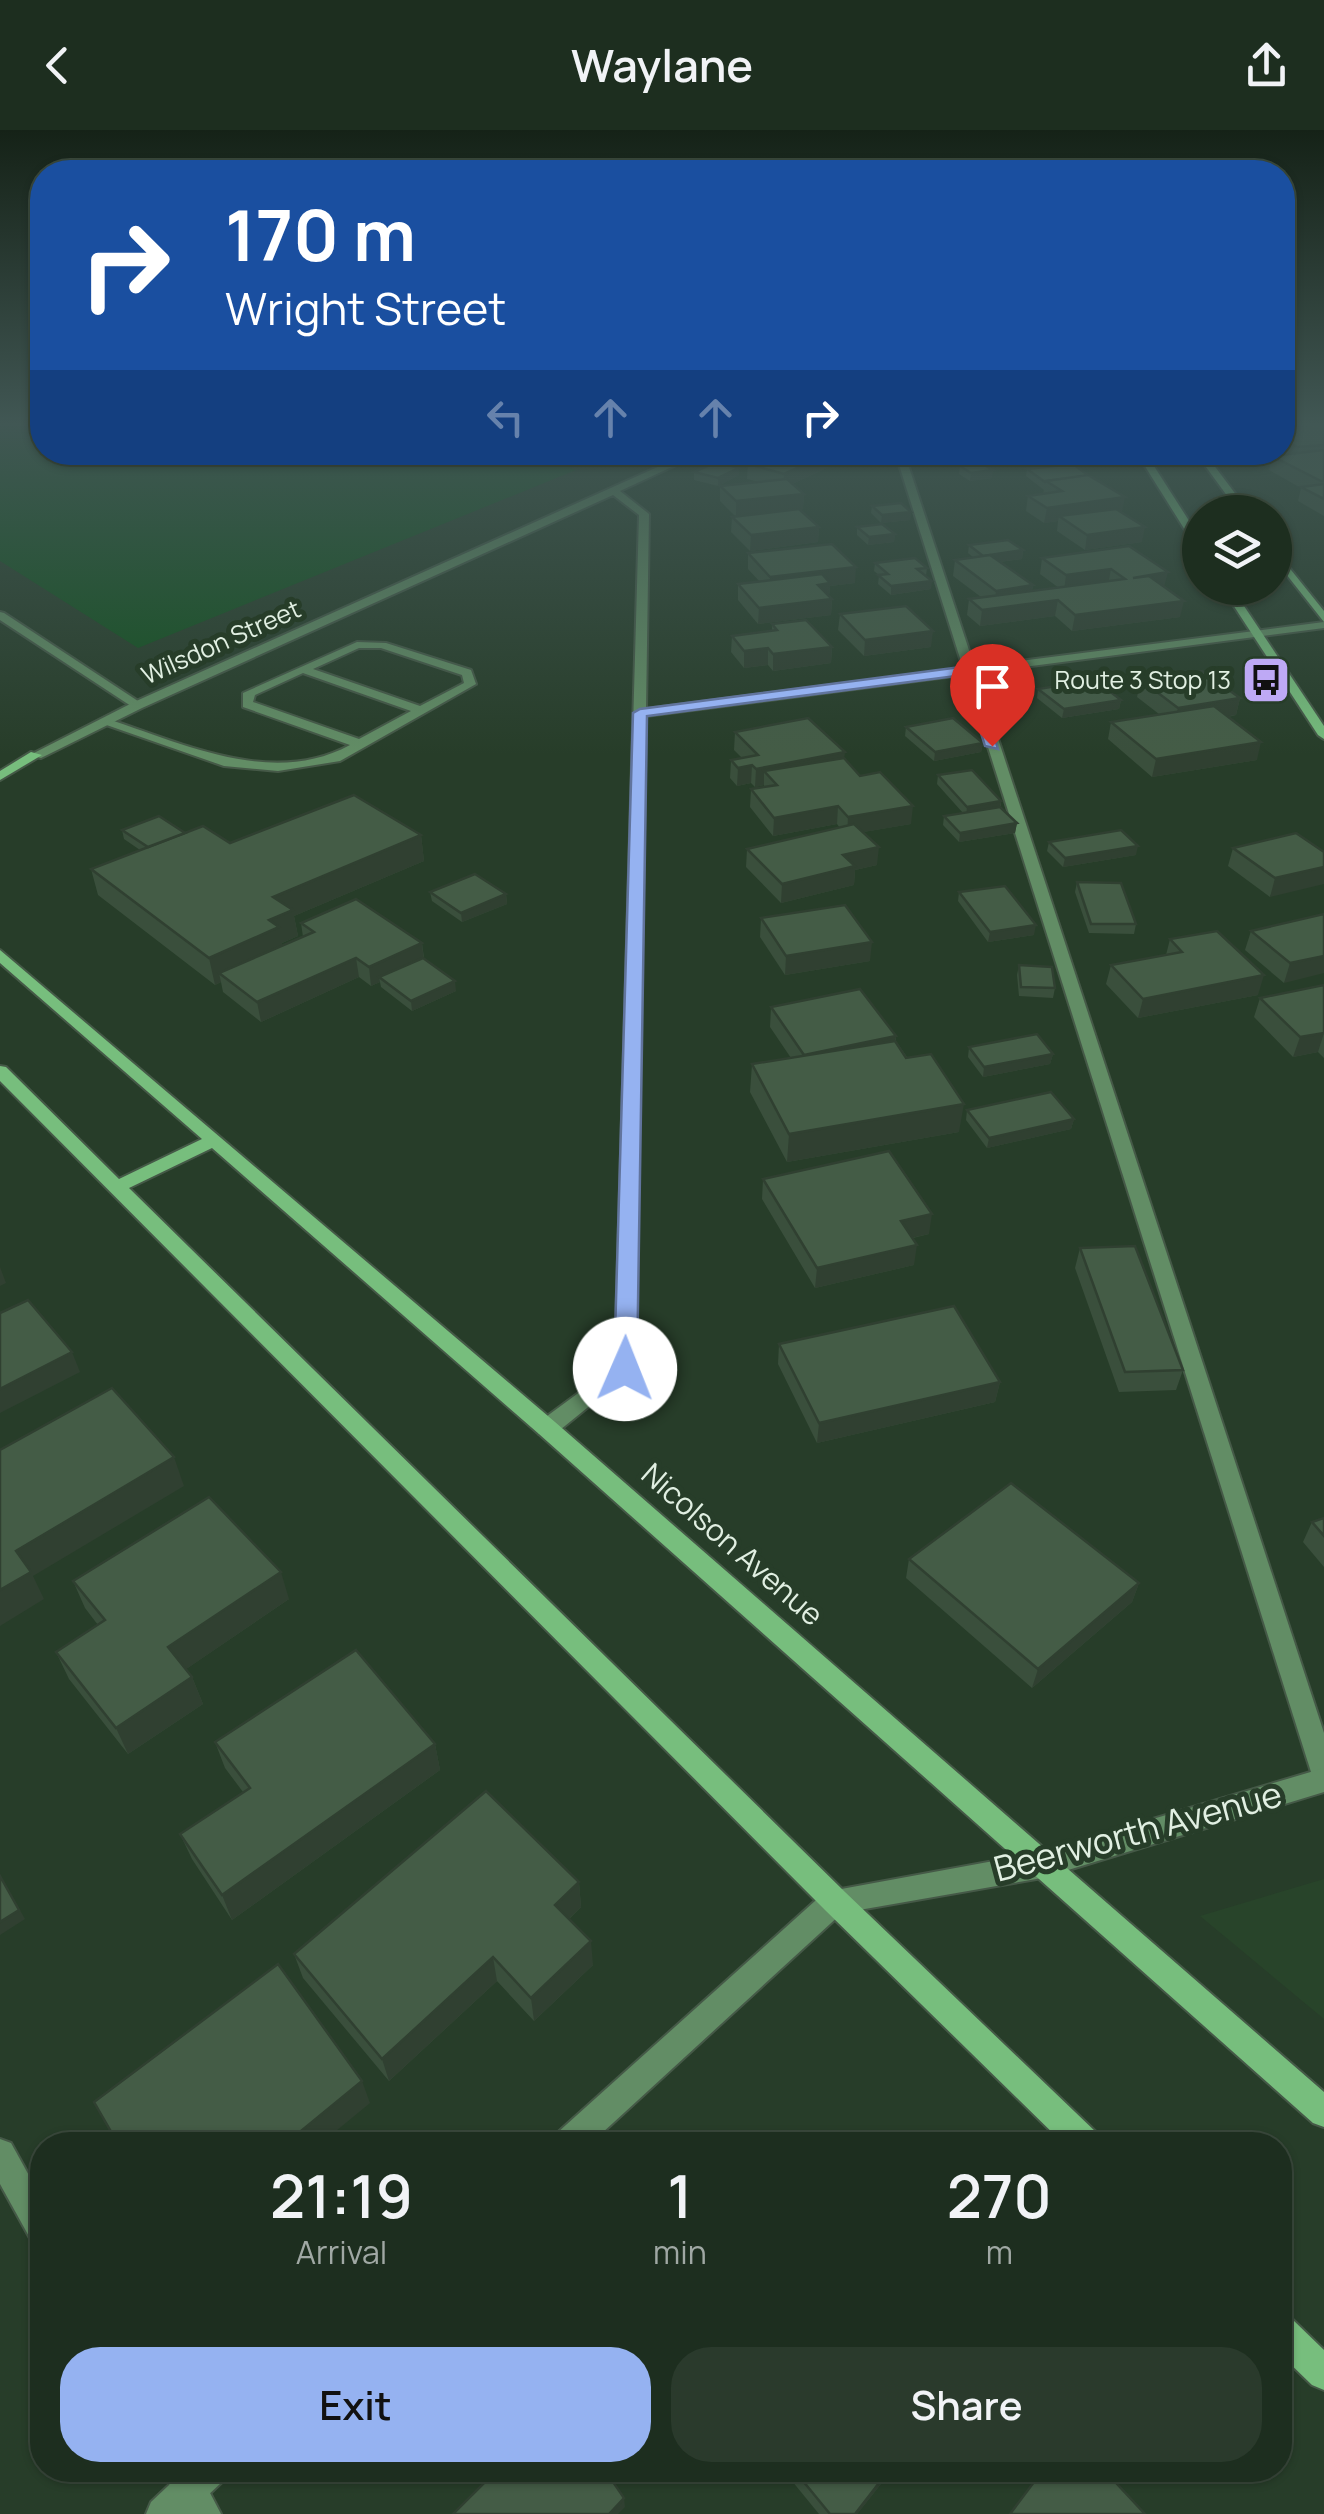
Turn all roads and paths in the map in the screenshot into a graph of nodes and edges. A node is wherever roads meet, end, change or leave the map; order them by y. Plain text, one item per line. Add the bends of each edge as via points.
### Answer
1 (522, 532) edge
2 (644, 532) edge
3 (924, 532) edge
4 (1292, 577) edge
5 (1238, 605) edge
6 (0, 616) edge
7 (1324, 622) edge
8 (1256, 632) junction
9 (303, 669) junction
10 (968, 670) junction
11 (138, 704) junction
12 (421, 711) junction
13 (640, 713) junction
14 (104, 722) junction
15 (1324, 735) edge
16 (360, 744) junction
17 (36, 755) junction
18 (0, 760) edge
19 (0, 776) edge
20 (0, 955) edge
21 (0, 1071) edge
22 (214, 1140) junction
23 (117, 1187) junction
24 (546, 1428) junction
25 (1324, 1772) edge
26 (1324, 1780) edge
27 (1042, 1866) junction
28 (835, 1901) junction
29 (1324, 2112) edge
30 (581, 2132) edge
31 (1075, 2132) edge
32 (0, 2154) edge
33 (30, 2208) edge
34 (1292, 2342) edge
35 (1324, 2373) edge
36 (196, 2486) edge
37 (163, 2514) edge

1 - 11 street, Wilsdon Street
2 - 13 street
3 - 10 street
4 - 7 main road
5 - 8 main road
6 - 11 street
7 - 8 street
8 - 10 street
8 - 15 main road
9 - 12 street
9 - 12 street via 357,645 382,645 467,673 470,684
9 - 16 street via 249,694 247,704
10 - 13 street
10 - 25 street
11 - 14 street, Wilsdon Street
12 - 16 street
13 - 24 street via 625,1369
14 - 16 street via 245,765 334,758
14 - 17 street, Wilsdon Street
17 - 18 main road
17 - 19 main road
20 - 22 main road, Nicolson Avenue
21 - 23 main road
22 - 23 main road
22 - 24 main road, Nicolson Avenue
23 - 28 main road
24 - 27 main road, Nicolson Avenue
26 - 27 street, Beerworth Avenue
27 - 28 street, Beerworth Avenue
27 - 29 main road, Nicolson Avenue
28 - 30 street
28 - 31 main road
32 - 33 street
34 - 35 main road
36 - 37 street

